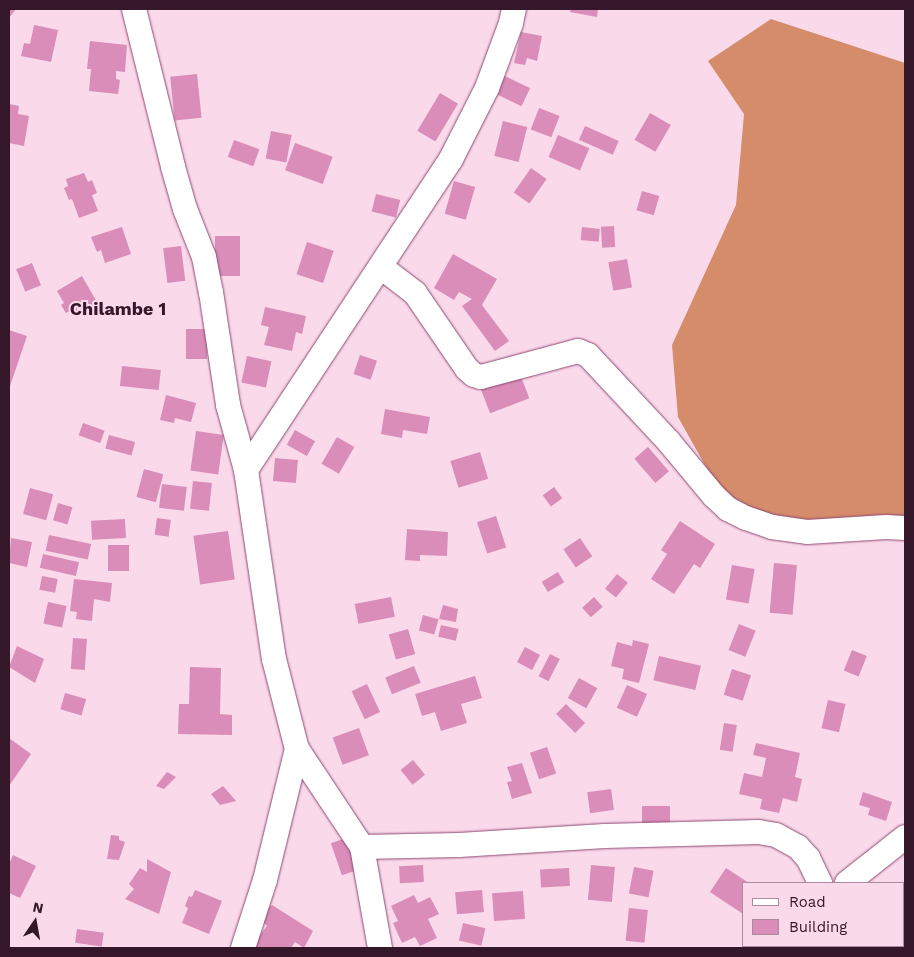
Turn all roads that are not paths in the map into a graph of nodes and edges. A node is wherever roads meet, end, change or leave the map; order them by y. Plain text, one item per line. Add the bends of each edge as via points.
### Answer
1 (134, 9) edge
2 (514, 9) edge
3 (381, 267) junction
4 (246, 470) junction
5 (905, 528) edge
6 (297, 749) junction
7 (905, 837) edge
8 (362, 847) junction
9 (820, 882) edge
10 (848, 882) edge
11 (243, 948) edge
12 (380, 948) edge

1 - 4 street via 173,167 204,257 228,405
2 - 3 street via 487,88 451,160
3 - 4 street
3 - 5 street via 415,293 474,375 480,377 578,351 588,355 714,496 728,509 746,518 772,527 807,532
4 - 6 street via 274,659
6 - 8 street
6 - 11 street via 265,880
7 - 10 street
8 - 9 street via 759,832 776,835 798,846
8 - 12 street

